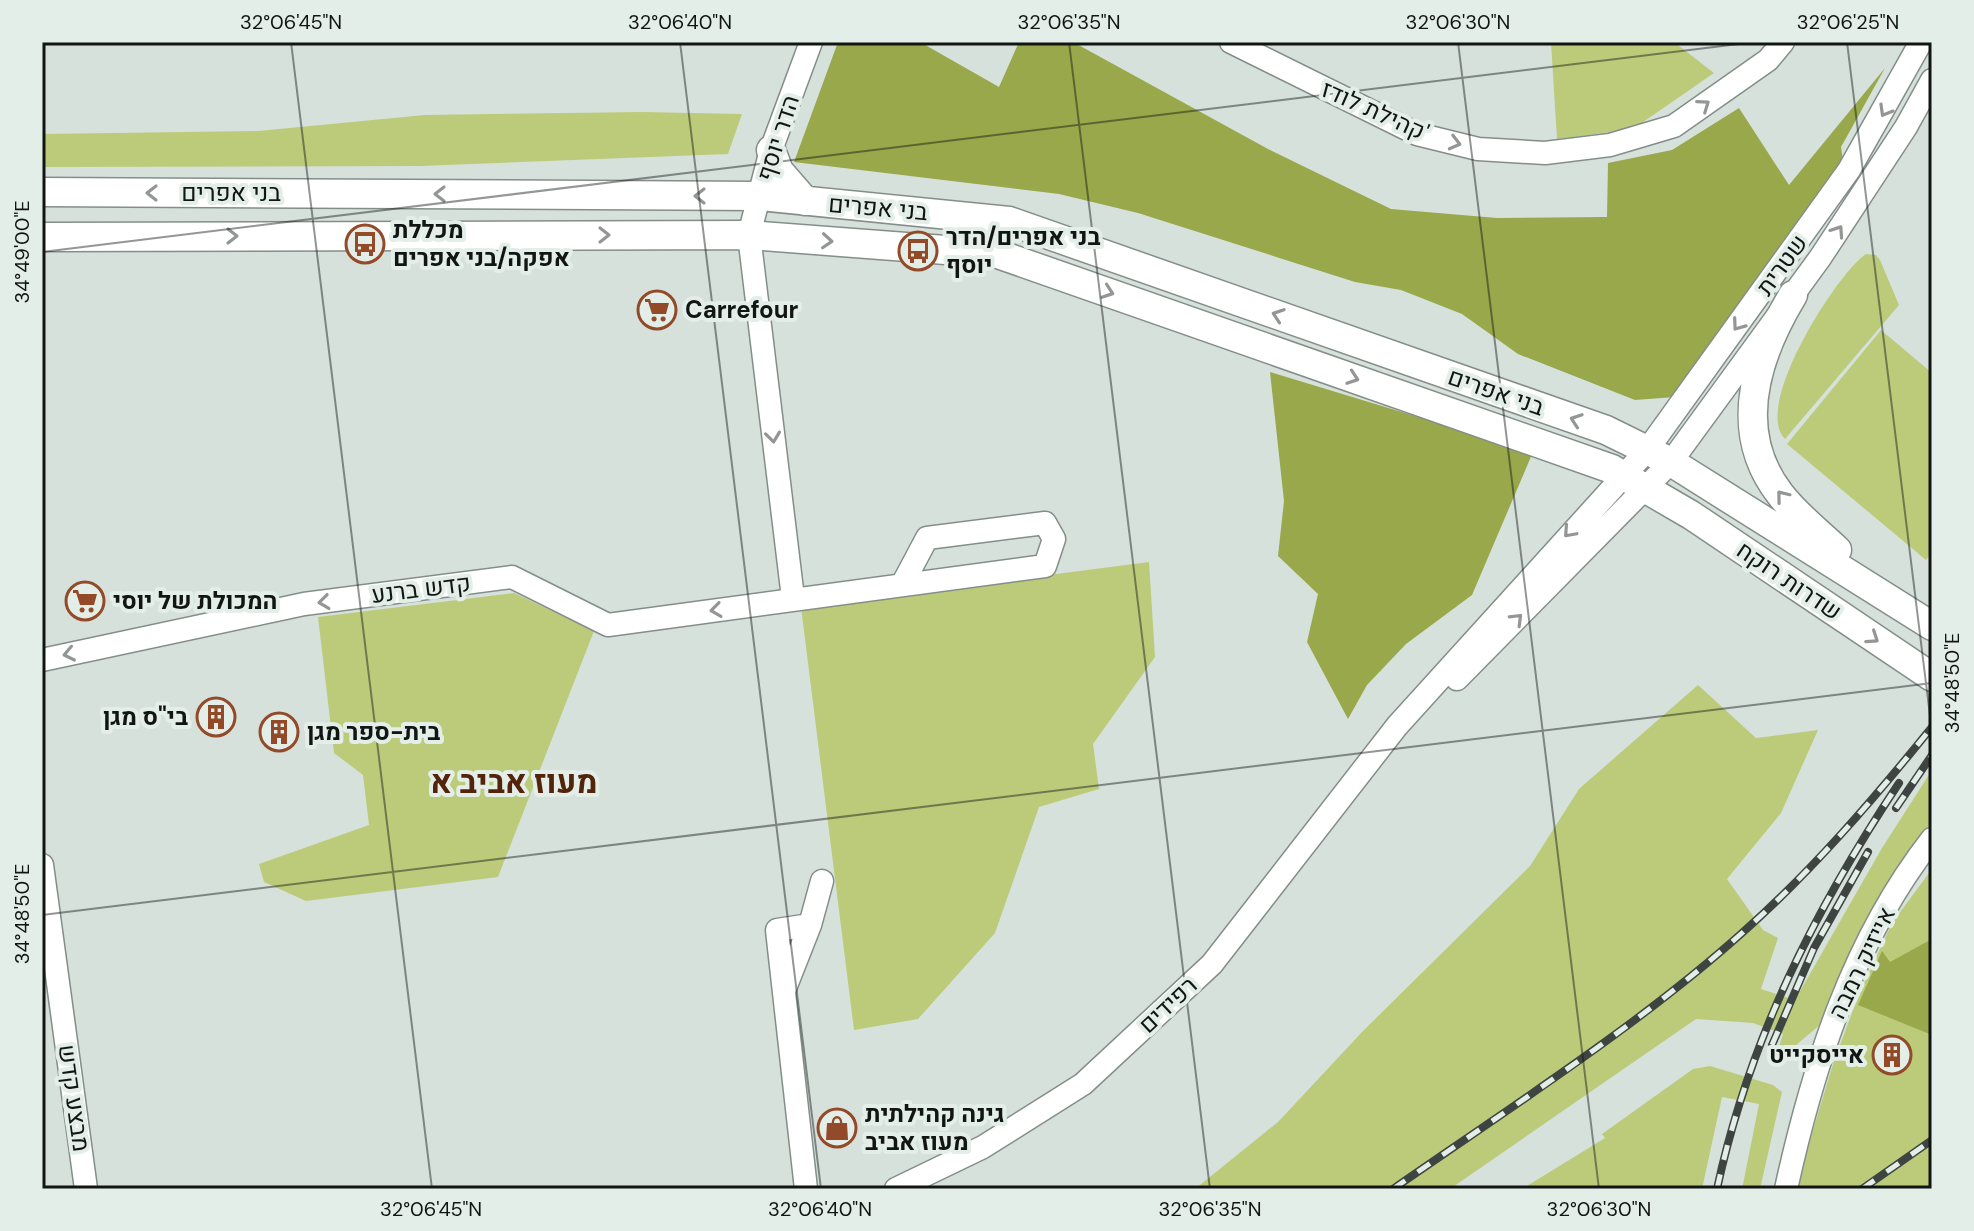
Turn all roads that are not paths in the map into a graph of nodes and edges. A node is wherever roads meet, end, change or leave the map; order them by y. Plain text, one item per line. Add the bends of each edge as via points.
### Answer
1 (811, 42) edge
2 (1231, 42) edge
3 (1783, 42) edge
4 (1921, 42) edge
5 (1932, 80) edge
6 (771, 150) junction
7 (42, 192) edge
8 (759, 196) junction
9 (805, 201) junction
10 (749, 235) junction
11 (42, 237) edge
12 (1793, 295) junction
13 (1659, 456) junction
14 (1633, 482) junction
15 (902, 585) junction
16 (1878, 589) junction
17 (793, 598) junction
18 (1932, 626) edge
19 (42, 660) edge
20 (1932, 677) edge
21 (1932, 839) edge
22 (42, 865) edge
23 (822, 881) dead end
24 (50, 994) edge
25 (86, 1189) edge
26 (806, 1189) edge
27 (896, 1189) edge
28 (1786, 1189) edge

1 - 6 street, הדר יוסף
2 -> 3 street, קהילת לודז' via 1417,134 1478,149 1545,153 1610,145 1674,126 1768,60
4 -> 13 street, שטרית via 1849,170
12 -> 5 street, שטרית via 1880,168
6 - 8 street, הדר יוסף
6 - 9 main road via 779,171
8 -> 7 main road, בני אפרים
8 - 9 main road, בני אפרים
8 - 10 street, הדר יוסף
13 -> 9 main road, בני אפרים via 1606,430 1009,221
11 -> 10 main road, בני אפרים
10 -> 14 main road, בני אפרים via 998,254 1589,461
10 -> 17 street
12 - 13 street, שטרית
16 -> 12 main road via 1781,496 1756,445 1756,374
13 - 14 street, שטרית
13 - 16 main road, שדרות רוקח
14 -> 20 main road, שדרות רוקח via 1691,515
14 - 27 street, רפידים via 1402,735 1381,751 1212,964 1083,1084 983,1147
15 - 15 street, קדש ברנע via 1045,566 1054,539 1045,523 927,538
15 - 17 street, קדש ברנע
16 - 18 main road, שדרות רוקח
17 -> 19 street, קדש ברנע via 608,625 512,577 304,604
21 - 28 street, אייזיק רמבה via 1878,925 1831,1027 1803,1110
22 - 24 street, מבצע קדש
23 - 26 street via 810,925 777,930
24 - 25 street, מבצע קדש

